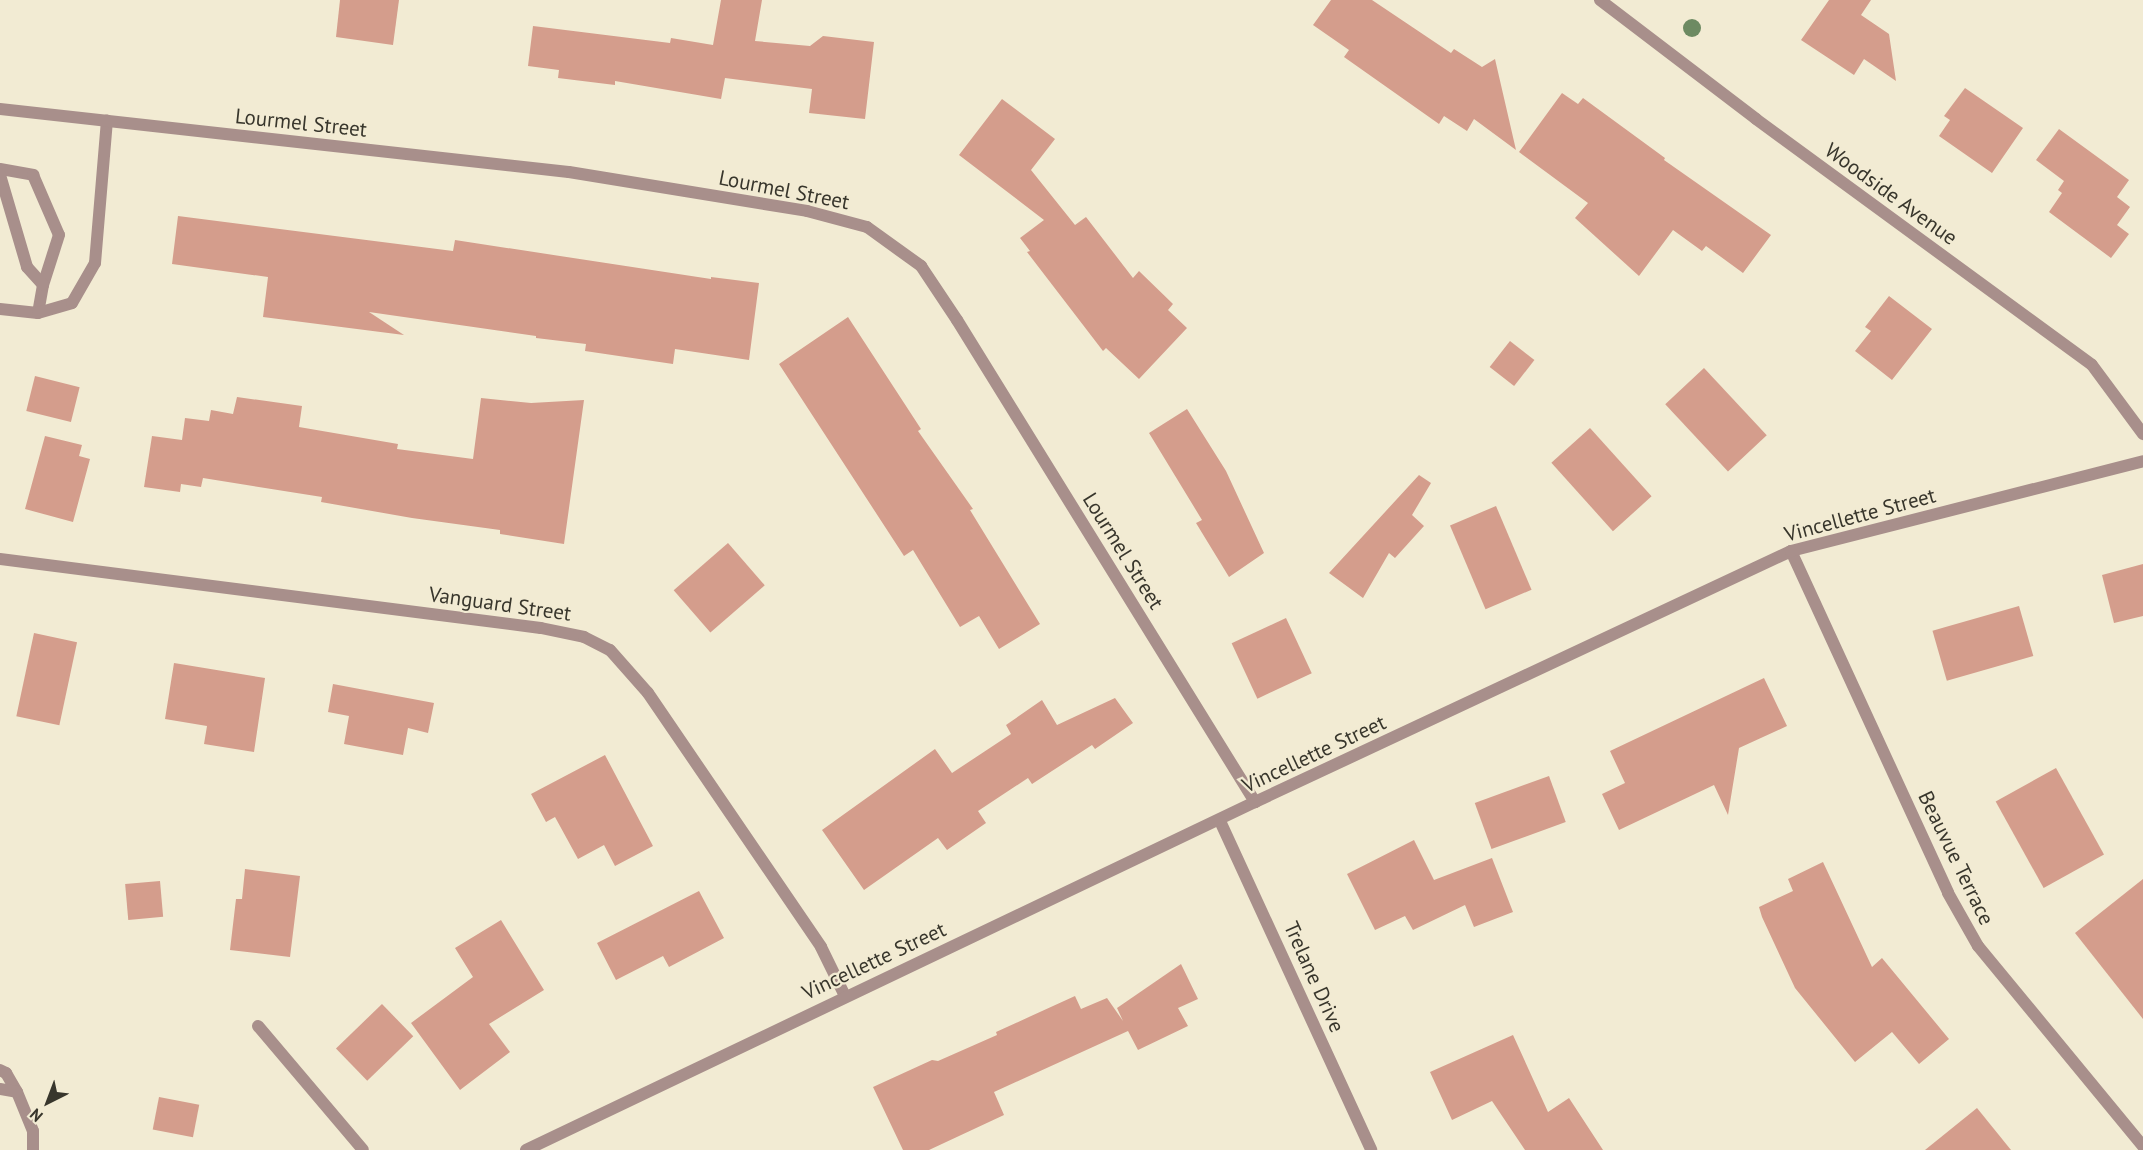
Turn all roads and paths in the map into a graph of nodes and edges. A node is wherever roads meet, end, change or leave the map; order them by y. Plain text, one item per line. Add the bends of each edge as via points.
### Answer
1 (1600, 0) edge
2 (0, 108) edge
3 (107, 121) junction
4 (0, 169) edge
5 (0, 175) edge
6 (43, 285) junction
7 (0, 309) edge
8 (38, 313) junction
9 (2143, 434) edge
10 (2143, 461) edge
11 (1791, 551) junction
12 (0, 559) edge
13 (1255, 802) junction
14 (1220, 821) junction
15 (845, 996) junction
16 (258, 1026) dead end
17 (0, 1070) edge
18 (0, 1089) edge
19 (17, 1092) junction
20 (2143, 1146) edge
21 (33, 1150) edge
22 (363, 1150) edge
23 (526, 1150) edge
24 (1371, 1150) edge

1 - 9 street, Woodside Avenue via 2092,365
2 - 3 street, Lourmel Street
3 - 8 street via 95,263 72,303
3 - 13 street, Lourmel Street via 569,172 807,211 867,227 921,266
4 - 6 street via 33,175 59,235
5 - 6 street via 27,267
6 - 8 street
7 - 8 street
10 - 11 street, Vincellette Street
11 - 13 street, Vincellette Street
11 - 20 street, Beauvue Terrace via 1948,893 1978,946
12 - 15 street, Vanguard Street via 541,628 584,637 610,650 648,693 814,937
13 - 14 street, Vincellette Street
14 - 15 street, Vincellette Street
14 - 24 street, Trelane Drive
15 - 23 street, Vincellette Street
16 - 22 street
17 - 19 street
18 - 19 street
19 - 21 street via 33,1131

